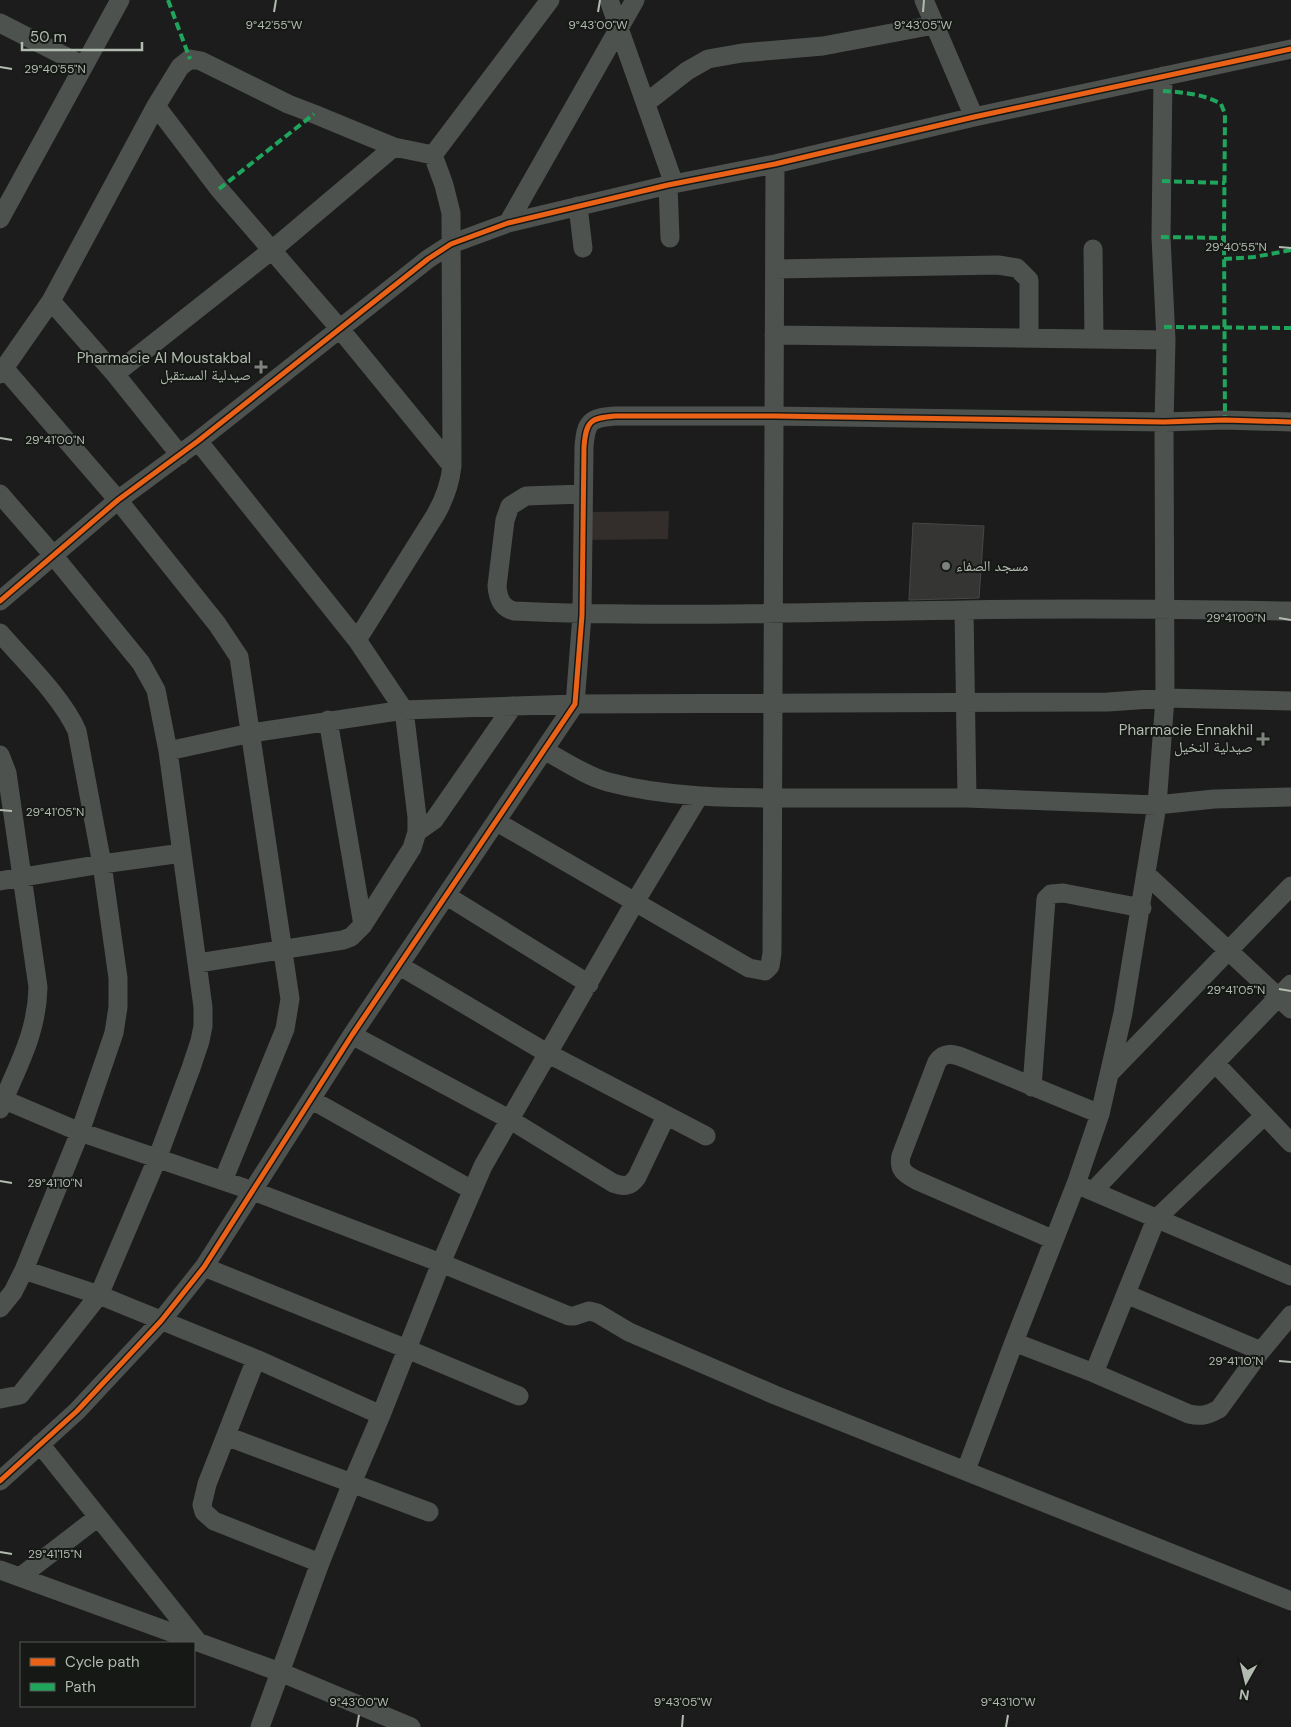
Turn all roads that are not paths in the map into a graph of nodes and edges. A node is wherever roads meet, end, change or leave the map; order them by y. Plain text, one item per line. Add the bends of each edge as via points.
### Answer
1 (120, 0) edge
2 (550, 0) edge
3 (609, 0) edge
4 (635, 0) edge
5 (924, 0) edge
6 (934, 25) junction
7 (619, 28) junction
8 (3, 31) edge
9 (1291, 49) edge
10 (84, 66) junction
11 (1163, 76) junction
12 (646, 103) junction
13 (156, 106) junction
14 (974, 117) junction
15 (394, 147) junction
16 (433, 155) junction
17 (775, 164) junction
18 (671, 184) junction
19 (578, 206) junction
20 (0, 219) edge
21 (508, 222) junction
22 (670, 238) dead end
23 (451, 244) junction
24 (583, 248) dead end
25 (1093, 249) dead end
26 (272, 250) junction
27 (775, 269) junction
28 (50, 301) junction
29 (340, 329) junction
30 (774, 335) junction
31 (1029, 338) junction
32 (1094, 339) junction
33 (1166, 340) junction
34 (2, 371) edge
35 (115, 374) junction
36 (774, 416) junction
37 (1164, 422) junction
38 (1291, 422) edge
39 (198, 441) junction
40 (180, 454) junction
41 (452, 466) junction
42 (0, 494) edge
43 (583, 494) junction
44 (118, 500) junction
45 (54, 555) junction
46 (0, 601) edge
47 (1165, 608) junction
48 (964, 610) junction
49 (1291, 611) edge
50 (582, 614) junction
51 (773, 614) junction
52 (0, 633) edge
53 (357, 640) junction
54 (1165, 698) junction
55 (1291, 701) edge
56 (773, 703) junction
57 (966, 703) junction
58 (575, 704) junction
59 (513, 706) junction
60 (404, 710) junction
61 (328, 720) junction
62 (251, 734) junction
63 (544, 750) junction
64 (168, 751) junction
65 (0, 755) edge
66 (699, 796) junction
67 (1291, 797) edge
68 (772, 798) junction
69 (967, 798) junction
70 (1157, 805) junction
71 (497, 822) junction
72 (417, 832) junction
73 (182, 853) junction
74 (102, 864) junction
75 (1146, 874) junction
76 (22, 877) junction
77 (0, 881) edge
78 (1291, 886) edge
79 (447, 896) junction
80 (635, 902) junction
81 (1142, 908) junction
82 (363, 925) junction
83 (284, 948) junction
84 (1227, 951) junction
85 (198, 963) junction
86 (400, 966) junction
87 (589, 984) junction
88 (1287, 997) edge
89 (352, 1035) junction
90 (547, 1053) junction
91 (1215, 1063) junction
92 (1110, 1072) junction
93 (1032, 1087) junction
94 (312, 1100) junction
95 (1, 1102) edge
96 (1100, 1114) junction
97 (666, 1116) junction
98 (1264, 1116) junction
99 (509, 1120) junction
100 (80, 1132) junction
101 (706, 1136) dead end
102 (1291, 1143) edge
103 (157, 1159) junction
104 (223, 1181) junction
105 (1085, 1187) junction
106 (472, 1190) junction
107 (253, 1191) junction
108 (1156, 1219) junction
109 (1054, 1240) junction
110 (441, 1263) junction
111 (204, 1267) junction
112 (24, 1270) junction
113 (1291, 1276) edge
114 (1126, 1294) junction
115 (99, 1295) junction
116 (0, 1308) edge
117 (1291, 1314) edge
118 (160, 1321) junction
119 (1014, 1342) junction
120 (407, 1349) junction
121 (1261, 1351) junction
122 (256, 1359) junction
123 (1094, 1373) junction
124 (519, 1396) dead end
125 (0, 1399) edge
126 (381, 1415) junction
127 (226, 1436) junction
128 (40, 1444) junction
129 (966, 1470) junction
130 (0, 1480) edge
131 (352, 1483) junction
132 (429, 1512) dead end
133 (98, 1517) junction
134 (320, 1563) junction
135 (0, 1570) edge
136 (20, 1577) junction
137 (1291, 1601) edge
138 (199, 1643) junction
139 (280, 1672) junction
140 (260, 1727) edge
141 (411, 1727) edge

1 - 10 street
2 - 16 street
3 - 7 street
4 - 7 street
5 - 6 street
6 - 12 street via 822,46 708,59
6 - 14 street
7 - 12 street
7 - 21 street
8 - 10 street
9 - 11 street
10 - 20 street
11 - 14 street
11 - 33 street via 1161,237
12 - 18 street
13 - 15 street via 180,67 195,59 288,104
13 - 26 street via 219,189
13 - 28 street
14 - 17 street
15 - 16 street
15 - 26 street
16 - 23 street via 451,213
17 - 18 street
17 - 27 street
18 - 19 street
18 - 22 street
19 - 21 street
19 - 24 street
21 - 23 street
23 - 29 street
23 - 41 street
25 - 32 street
26 - 29 street
26 - 35 street
27 - 30 street
27 - 31 street via 998,265 1017,268 1029,280
28 - 34 street
28 - 35 street
29 - 39 street
29 - 41 street
30 - 31 street
30 - 36 street
31 - 32 street
32 - 33 street
33 - 37 street
34 - 44 street
35 - 40 street
36 - 37 street
36 - 43 street via 597,418 585,430
36 - 51 street
37 - 38 street
37 - 47 street
39 - 40 street
39 - 53 street
40 - 44 street
41 - 53 street via 450,482 436,514
42 - 45 street
43 - 50 street
43 - 50 street via 526,496 510,506 505,520 498,586 498,596 508,610
44 - 45 street
44 - 62 street via 235,648
45 - 46 street
45 - 64 street via 151,679 160,706
47 - 48 street
47 - 49 street
47 - 54 street
48 - 51 street
48 - 57 street
50 - 51 street
50 - 58 street
51 - 56 street
52 - 74 street via 62,705 77,731
53 - 60 street
54 - 55 street
54 - 57 street via 1108,702
54 - 70 street
56 - 57 street
56 - 58 street
56 - 68 street
57 - 69 street
58 - 59 street
58 - 63 street
59 - 60 street
59 - 72 street via 434,820
60 - 61 street
60 - 72 street
61 - 62 street
61 - 82 street
62 - 64 street
62 - 83 street
63 - 66 street via 606,782
63 - 71 street
64 - 73 street
65 - 76 street via 7,773
66 - 68 street
66 - 80 street
67 - 70 street via 1214,799
68 - 69 street
68 - 80 street via 772,953 768,969 762,972 749,968
69 - 70 street
70 - 75 street
71 - 79 street
71 - 80 street
72 - 82 street via 412,848
73 - 74 street
73 - 85 street
74 - 76 street
74 - 100 street via 118,978 118,1007 114,1033
75 - 81 street
75 - 84 street
76 - 77 street
76 - 95 street via 38,987 38,1008 27,1046
78 - 84 street
79 - 86 street
79 - 87 street
80 - 87 street
81 - 92 street
81 - 93 street via 1063,893 1051,894 1046,899
82 - 83 street via 344,940
83 - 85 street
83 - 104 street via 290,999 285,1029
84 - 88 street
84 - 92 street
85 - 103 street via 203,1007 200,1041
86 - 89 street
86 - 90 street
87 - 90 street
88 - 91 street
89 - 94 street
89 - 99 street
90 - 97 street
90 - 99 street
91 - 98 street
91 - 105 street
92 - 96 street
93 - 96 street
93 - 109 street via 958,1056 943,1055 937,1062 900,1163 901,1170 916,1180
94 - 106 street
94 - 107 street
95 - 100 street
96 - 105 street
97 - 99 street via 637,1177 625,1186 613,1183
97 - 101 street
98 - 102 street
98 - 108 street
99 - 106 street
100 - 103 street
100 - 112 street
103 - 104 street
103 - 115 street
104 - 107 street
105 - 108 street
105 - 109 street
106 - 110 street
107 - 110 street
107 - 111 street
108 - 113 street
108 - 114 street
109 - 119 street
110 - 120 street
110 - 129 street via 569,1316 589,1311 597,1313 630,1332 775,1395
111 - 118 street
111 - 120 street
112 - 115 street
112 - 116 street
114 - 121 street
114 - 123 street
115 - 118 street
115 - 125 street via 20,1395
117 - 121 street
118 - 122 street
118 - 128 street via 77,1411
119 - 123 street
119 - 129 street
120 - 124 street
120 - 126 street
121 - 123 street via 1219,1409 1202,1416 1188,1414
122 - 126 street
122 - 127 street
126 - 131 street
127 - 131 street
127 - 134 street via 208,1484 202,1505 204,1512 214,1521
128 - 130 street
128 - 133 street
129 - 137 street
131 - 132 street
131 - 134 street
133 - 136 street
133 - 138 street
134 - 139 street
135 - 136 street
136 - 138 street
138 - 139 street
139 - 140 street
139 - 141 street

